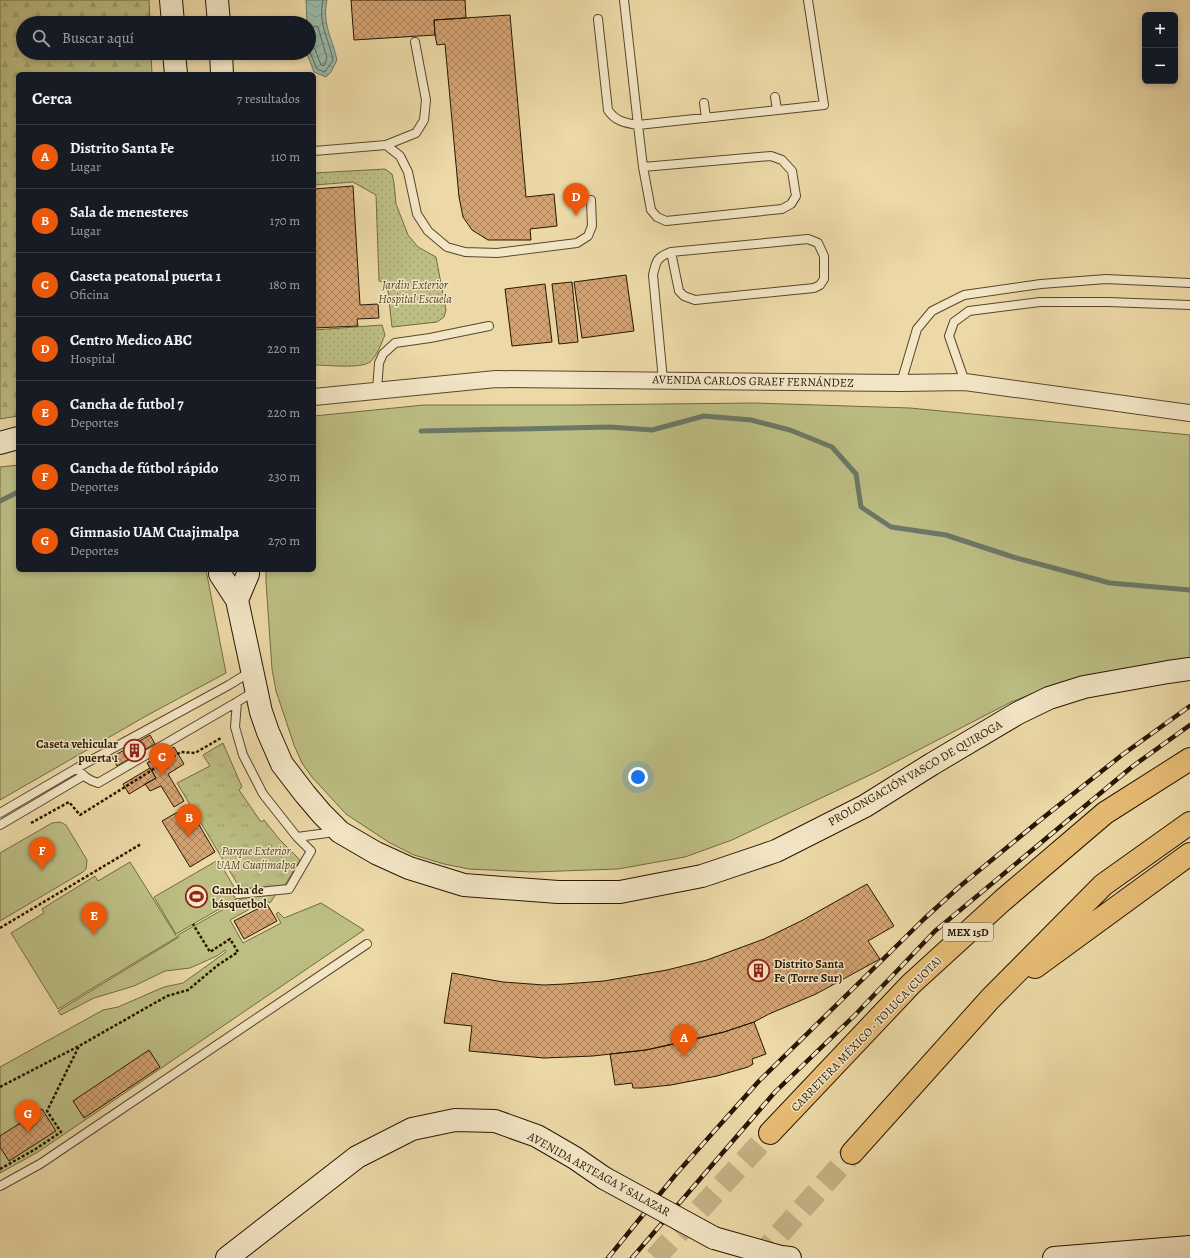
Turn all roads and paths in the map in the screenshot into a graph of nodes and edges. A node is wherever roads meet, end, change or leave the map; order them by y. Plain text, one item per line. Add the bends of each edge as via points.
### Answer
1 (171, 0) edge
2 (217, 0) edge
3 (624, 0) edge
4 (808, 0) edge
5 (172, 16) edge
6 (218, 16) edge
7 (598, 19) dead end
8 (415, 42) dead end
9 (175, 60) edge
10 (221, 60) edge
11 (176, 72) edge
12 (222, 72) edge
13 (774, 97) dead end
14 (704, 103) dead end
15 (777, 110) junction
16 (706, 118) junction
17 (638, 125) junction
18 (386, 144) junction
19 (316, 151) edge
20 (643, 167) junction
21 (592, 200) dead end
22 (671, 252) junction
23 (1190, 283) edge
24 (1190, 305) edge
25 (489, 326) dead end
26 (663, 380) junction
27 (965, 382) junction
28 (901, 383) junction
29 (377, 390) junction
30 (316, 397) edge
31 (1190, 413) edge
32 (16, 439) edge
33 (0, 443) edge
34 (220, 572) edge
35 (248, 572) edge
36 (237, 600) junction
37 (1190, 669) edge
38 (254, 680) junction
39 (238, 702) junction
40 (1190, 759) edge
41 (76, 768) junction
42 (83, 776) junction
43 (0, 813) edge
44 (1190, 823) edge
45 (0, 825) edge
46 (340, 832) junction
47 (297, 837) junction
48 (141, 844) dead end
49 (1190, 854) edge
50 (238, 894) dead end
51 (193, 924) dead end
52 (0, 928) edge
53 (367, 944) dead end
54 (990, 999) junction
55 (79, 1046) junction
56 (0, 1087) edge
57 (770, 1133) tunnel mouth
58 (852, 1153) tunnel mouth
59 (0, 1169) edge
60 (0, 1186) edge
61 (1190, 1247) edge
62 (1116, 1255) edge
63 (227, 1258) edge
64 (784, 1258) edge
65 (1054, 1258) edge

1 - 5 street
2 - 6 street
3 - 17 lane
4 - 15 lane via 824,105
7 - 17 lane via 608,110 612,117
8 - 18 lane via 426,100 424,120 416,133
9 - 11 street
10 - 12 street
13 - 15 lane
14 - 16 lane
15 - 16 lane
16 - 17 lane
17 - 20 lane
18 - 19 lane
18 - 21 lane via 400,156 408,172 417,214 428,231 447,246 465,252 497,253 577,243 588,236 592,226
20 - 20 lane via 651,210 657,217 666,221 782,209 791,204 796,196 792,171 782,160 771,156
22 - 22 lane via 808,239 818,243 824,256 824,279 814,288 695,300 679,291
22 - 26 lane via 661,255 653,275
23 - 28 lane via 1106,279 1041,284 964,295 932,311 917,329
24 - 27 lane via 1040,302 969,311 954,322 949,336
25 - 29 lane via 395,343 383,354 379,363
26 - 28 street, AVENIDA CARLOS GRAEF FERNÁNDEZ
26 - 29 street, AVENIDA CARLOS GRAEF FERNÁNDEZ via 496,379
27 - 28 street, AVENIDA CARLOS GRAEF FERNÁNDEZ
27 - 31 street, AVENIDA CARLOS GRAEF FERNÁNDEZ
29 - 30 street, AVENIDA CARLOS GRAEF FERNÁNDEZ
32 - 33 street
34 - 36 street, PROLONGACIÓN VASCO DE QUIROGA
35 - 36 street
36 - 38 street, PROLONGACIÓN VASCO DE QUIROGA
37 - 46 street, PROLONGACIÓN VASCO DE QUIROGA via 1084,687 1049,698 1011,717 864,806 776,852 702,876 620,892 558,892 464,885 409,868
38 - 39 lane
38 - 41 lane via 229,685
38 - 46 street, PROLONGACIÓN VASCO DE QUIROGA via 261,712 282,764 322,814
39 - 42 lane via 98,783
39 - 47 lane via 235,727 243,756 263,794
40 - 57 highway, CARRETERA MÉXICO - TOLUCA (CUOTA) / MEX 15D via 1105,813 1004,900 911,984
41 - 42 lane
41 - 43 lane
42 - 45 lane
44 - 54 highway via 1103,885
46 - 47 lane
47 - 50 lane via 311,851 289,889
48 - 52 path
49 - 54 highway
51 - 55 path via 210,952 230,939 238,952 188,990 167,996
53 - 60 lane via 40,1164
54 - 58 highway
55 - 56 path
55 - 59 path via 47,1111 61,1132
61 - 62 street
62 - 65 street
63 - 64 street, AVENIDA ARTEAGA Y SALAZAR, bridge via 357,1157 412,1129 456,1120 494,1121 537,1136 604,1178 714,1238

